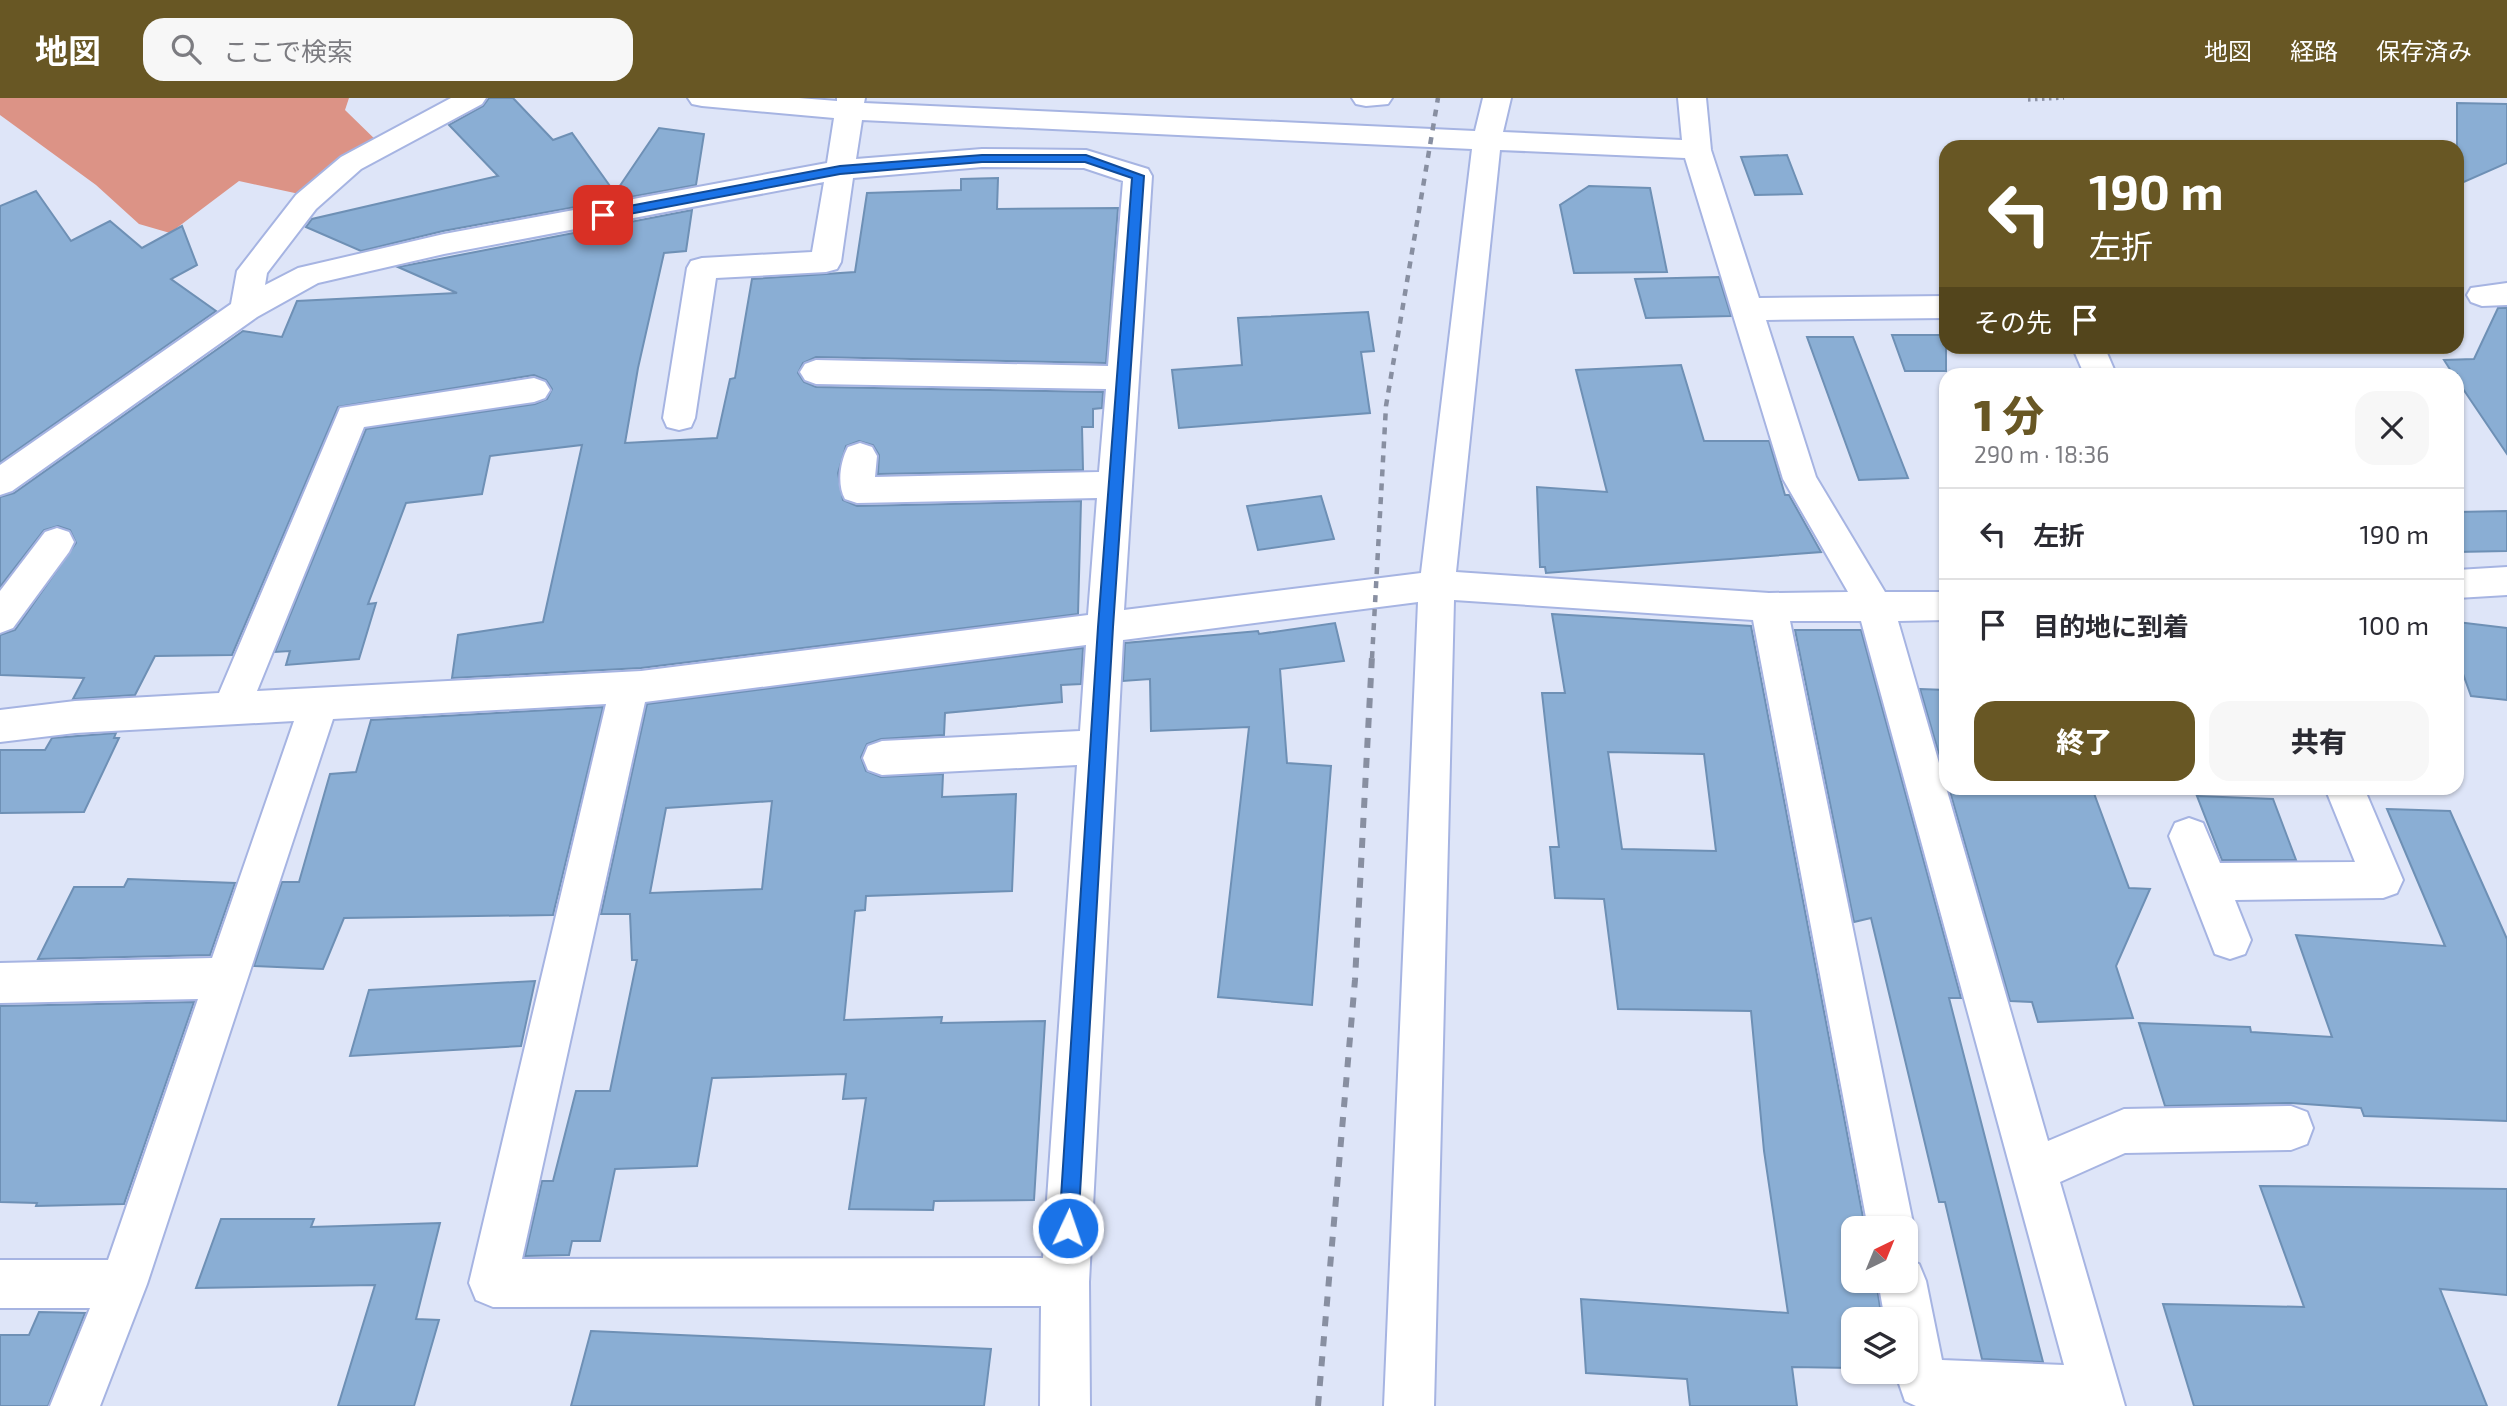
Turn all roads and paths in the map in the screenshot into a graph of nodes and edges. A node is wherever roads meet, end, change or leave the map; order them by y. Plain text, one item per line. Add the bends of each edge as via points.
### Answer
1 (472, 98) edge
2 (702, 98) edge
3 (1366, 98) edge
4 (1378, 98) edge
5 (1497, 98) edge
6 (1692, 98) edge
7 (2064, 98) edge
8 (2028, 100) edge
9 (851, 105) edge
10 (1488, 142) junction
11 (1697, 150) junction
12 (840, 170) junction
13 (1939, 307) edge
14 (246, 309) junction
15 (1746, 309) junction
16 (816, 372) dead end
17 (1124, 378) junction
18 (534, 390) dead end
19 (679, 418) dead end
20 (860, 456) dead end
21 (0, 482) edge
22 (1116, 485) junction
23 (57, 542) dead end
24 (2507, 581) edge
25 (1437, 584) junction
26 (2464, 584) edge
27 (1939, 606) edge
28 (1769, 607) junction
29 (1876, 608) junction
30 (0, 618) edge
31 (1105, 627) junction
32 (629, 688) junction
33 (319, 704) junction
34 (231, 709) junction
35 (0, 726) edge
36 (1098, 747) junction
37 (882, 758) dead end
38 (2348, 795) edge
39 (2189, 836) dead end
40 (2207, 882) junction
41 (2230, 940) dead end
42 (226, 978) junction
43 (0, 983) edge
44 (2291, 1128) dead end
45 (2033, 1171) junction
46 (1889, 1216) edge
47 (1065, 1282) junction
48 (0, 1284) edge
49 (123, 1284) junction
50 (1904, 1293) edge
51 (2098, 1399) edge
52 (75, 1406) edge
53 (1065, 1406) edge
54 (1409, 1406) edge

1 - 14 street via 351,163 306,202 251,271
2 - 9 street
3 - 4 street
5 - 10 street
6 - 11 street
7 - 8 path
9 - 10 street
9 - 12 street
10 - 11 street
10 - 25 street
11 - 15 street
12 - 14 street via 444,244 309,275
12 - 17 street via 982,158 1086,159 1138,176
12 - 19 street via 826,262 702,268
13 - 15 street
14 - 21 street
15 - 29 street via 1800,479
16 - 17 street
17 - 22 street
18 - 34 street via 352,417
20 - 22 street via 857,490
22 - 31 street
23 - 30 street
24 - 26 street
25 - 28 street
25 - 31 street
25 - 54 street
27 - 29 street
28 - 29 street
28 - 46 street
29 - 45 street
31 - 32 street
31 - 36 street
32 - 33 street
32 - 47 street via 493,1283
33 - 34 street
33 - 42 street
34 - 35 street
36 - 37 street
36 - 47 street
38 - 40 street via 2383,880
39 - 40 street
40 - 41 street
42 - 43 street
42 - 49 street
44 - 45 street via 2124,1131
45 - 51 street
47 - 53 street
48 - 49 street
49 - 52 street
50 - 51 street via 1922,1384

